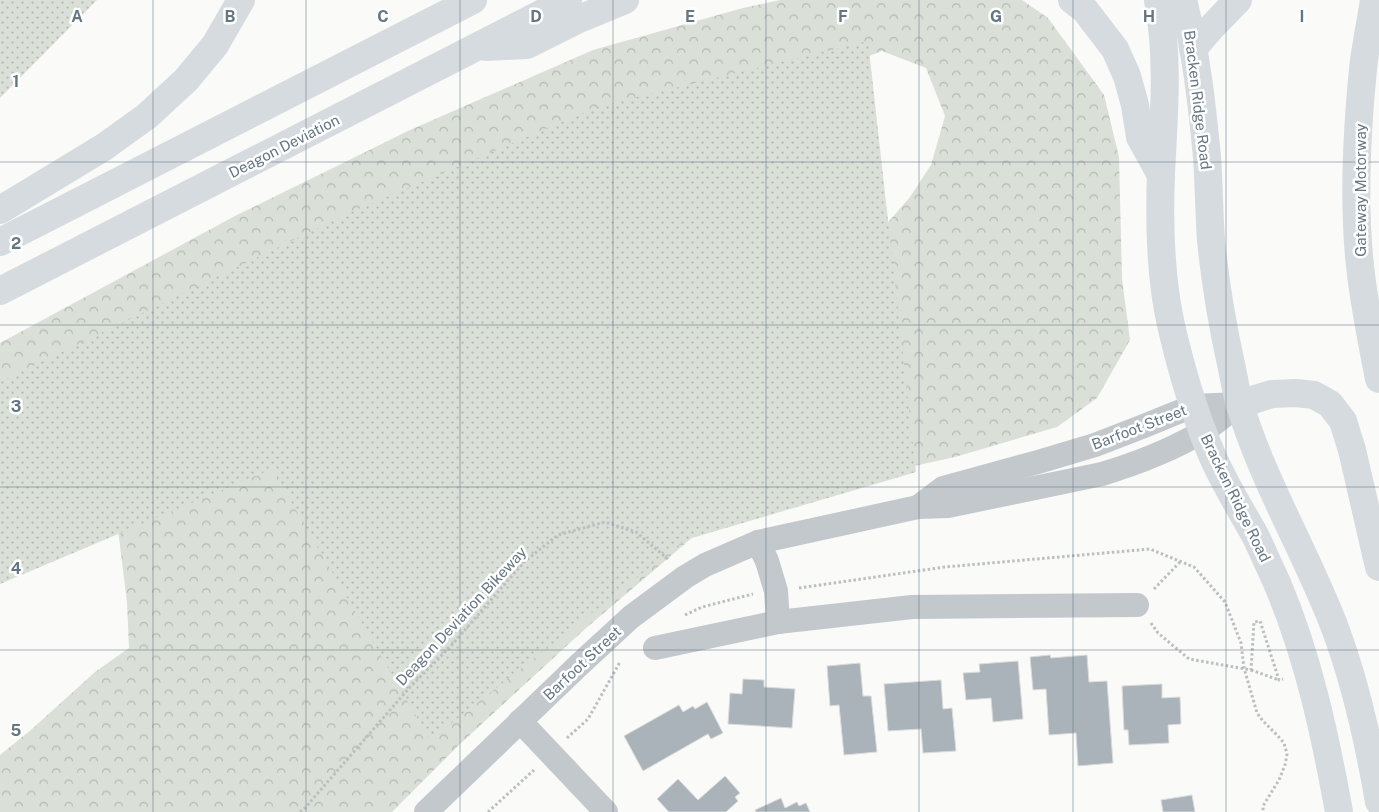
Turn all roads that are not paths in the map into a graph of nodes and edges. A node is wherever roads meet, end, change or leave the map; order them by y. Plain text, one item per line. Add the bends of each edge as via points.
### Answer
1 (241, 0) edge
2 (473, 0) edge
3 (568, 0) edge
4 (624, 0) edge
5 (1072, 0) edge
6 (1158, 0) edge
7 (1183, 0) edge
8 (1238, 0) edge
9 (1374, 0) edge
10 (473, 48) junction
11 (1193, 50) junction
12 (1161, 175) junction
13 (0, 210) edge
14 (0, 242) edge
15 (0, 292) edge
16 (1379, 379) edge
17 (1240, 404) junction
18 (1193, 406) junction
19 (1203, 432) junction
20 (918, 507) junction
21 (758, 542) junction
22 (1379, 567) edge
23 (1137, 605) road end
24 (778, 622) junction
25 (656, 648) dead end
26 (520, 721) junction
27 (1379, 802) edge
28 (426, 812) edge
29 (606, 812) edge
30 (1339, 812) edge

1 - 13 main road via 215,45 186,80 147,116 104,147
2 - 14 main road
3 - 10 main road, Deagon Deviation
4 - 10 main road via 527,44
5 - 12 main road via 1115,49 1136,105 1140,137
6 - 12 main road, Bracken Ridge Road via 1165,54
7 - 11 main road, Bracken Ridge Road
8 - 11 main road
9 - 16 main road, Gateway Motorway via 1364,60 1357,151 1360,265
10 - 15 main road, Deagon Deviation
11 - 17 main road, Bracken Ridge Road via 1207,156 1216,284
12 - 18 main road, Bracken Ridge Road via 1164,280 1170,324
17 - 18 street, Barfoot Street
17 - 19 street, Barfoot Street
17 - 22 main road via 1272,394 1296,393 1314,395 1330,404 1343,421 1352,450
17 - 27 main road, Bracken Ridge Road via 1268,478 1335,628 1362,718
18 - 19 main road, Bracken Ridge Road
18 - 20 street, Barfoot Street via 1094,445 943,488
19 - 20 street, Barfoot Street via 1102,474 948,506
19 - 30 main road, Bracken Ridge Road via 1212,456 1256,538 1291,620 1318,707
20 - 21 street, Barfoot Street
21 - 24 street via 768,561 776,591
21 - 26 street, Barfoot Street via 705,565 631,617
23 - 24 street via 912,608
24 - 25 street
26 - 28 street, Barfoot Street
26 - 29 street

